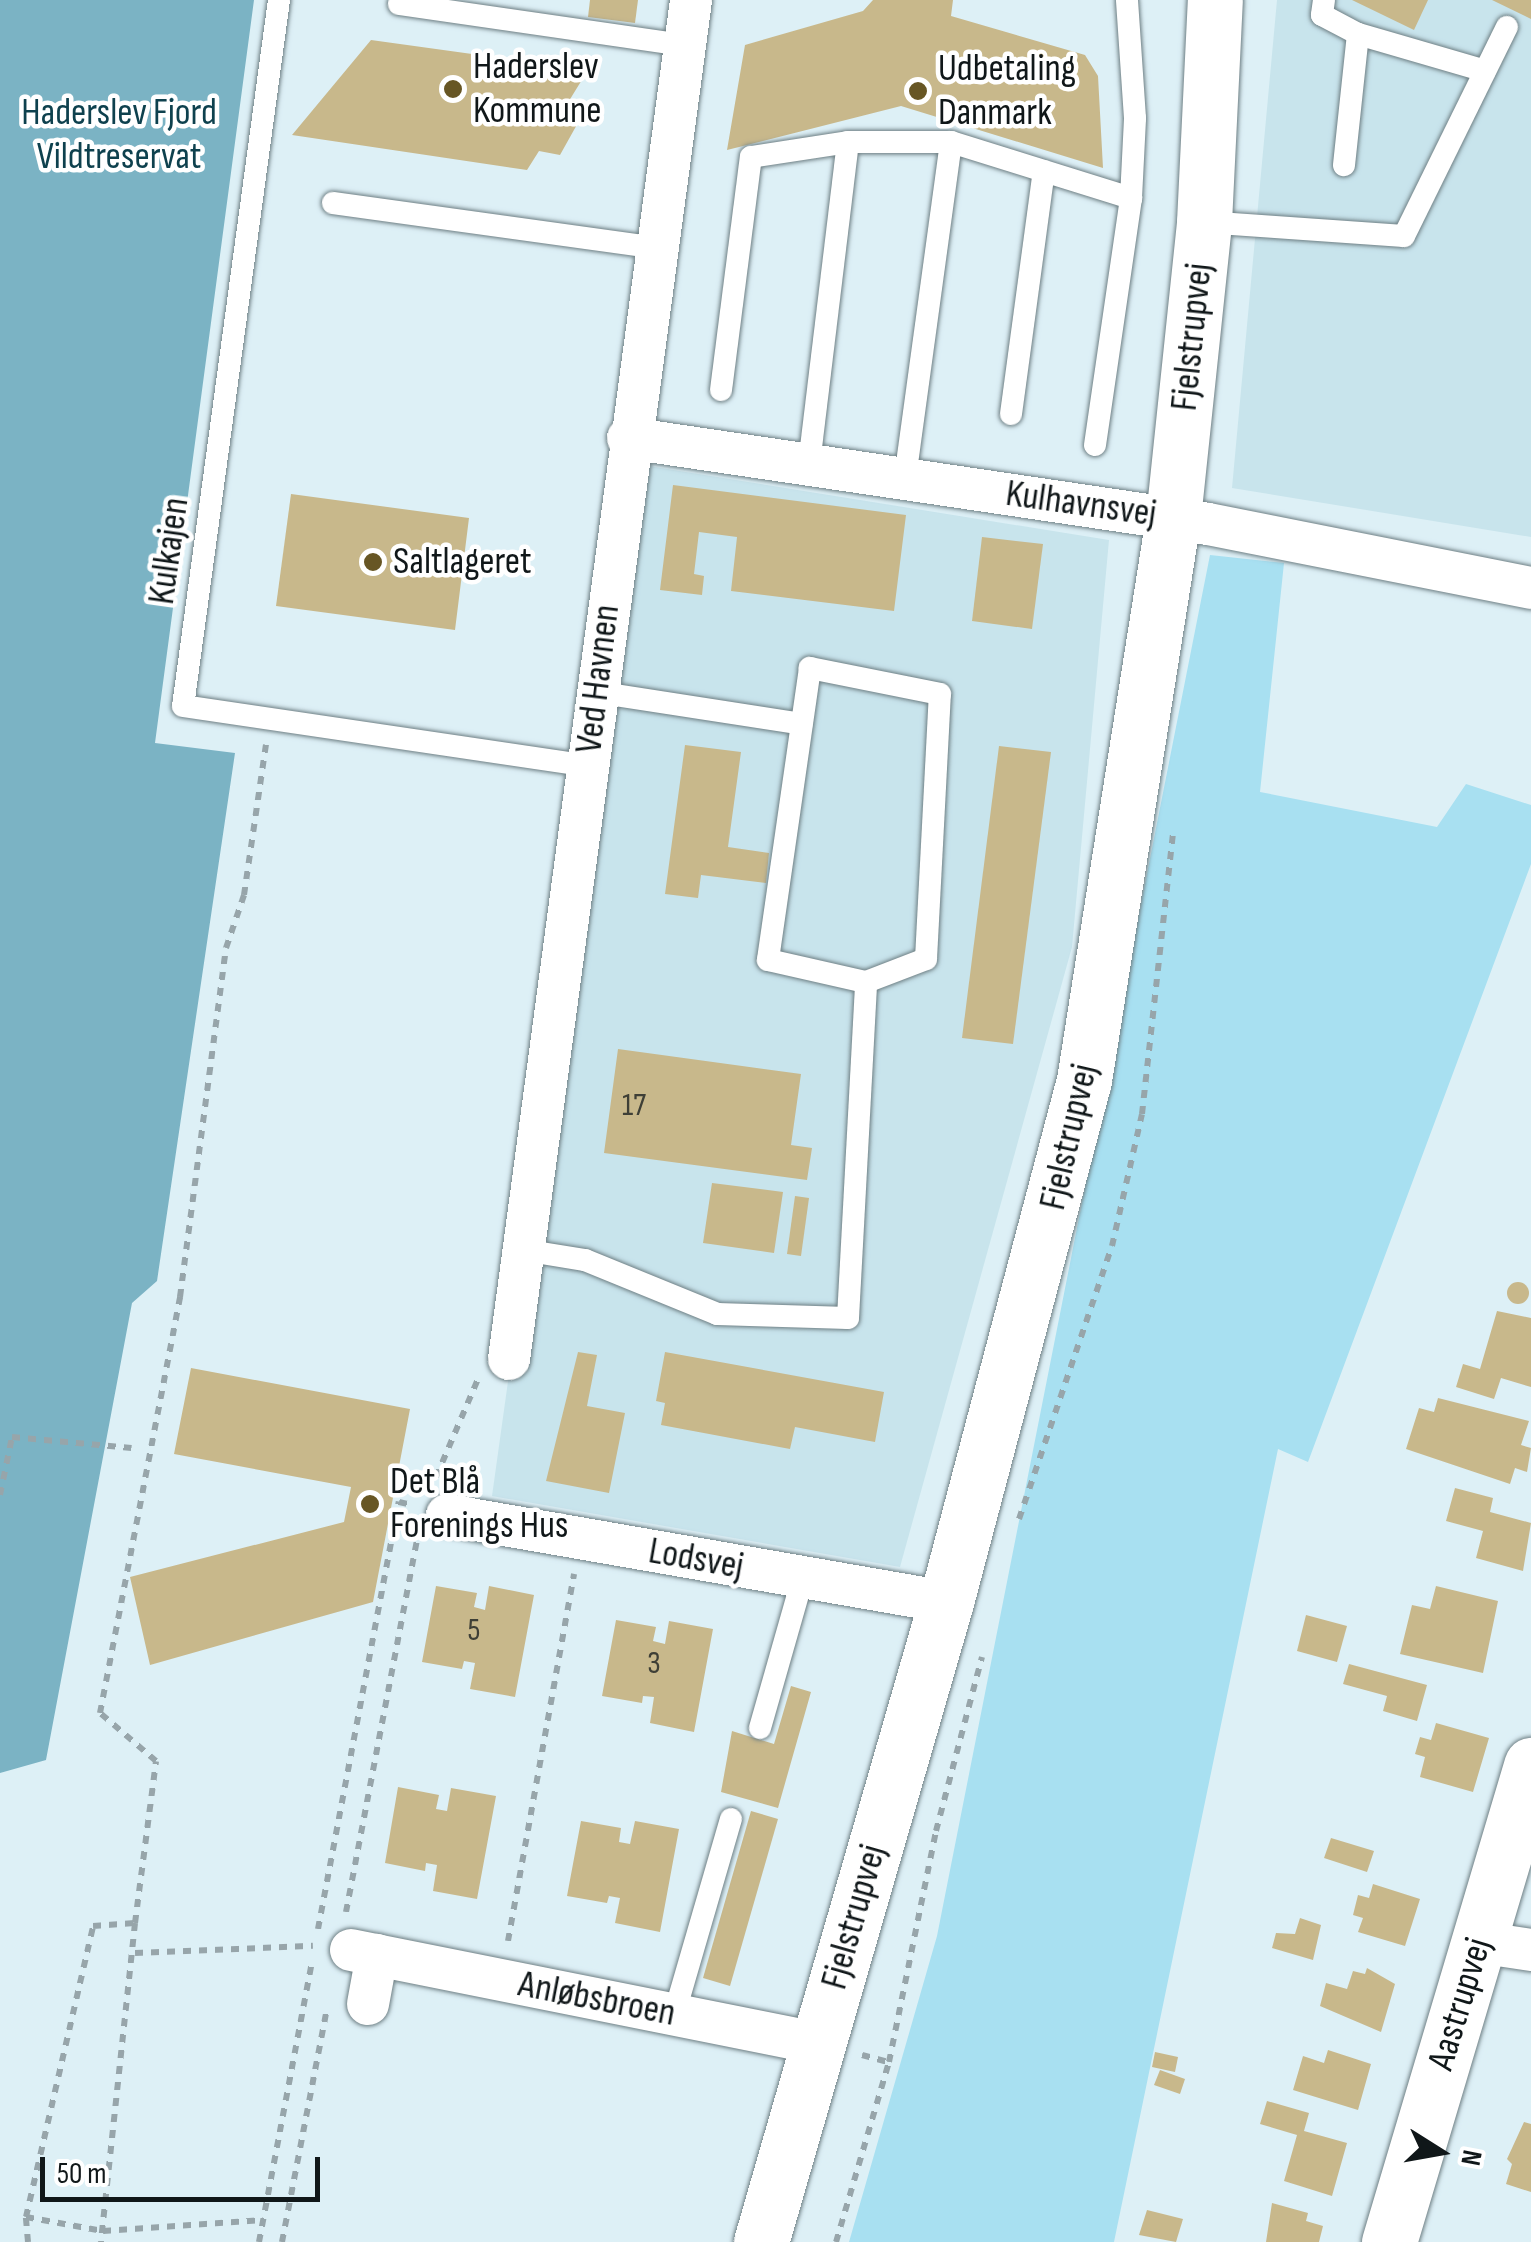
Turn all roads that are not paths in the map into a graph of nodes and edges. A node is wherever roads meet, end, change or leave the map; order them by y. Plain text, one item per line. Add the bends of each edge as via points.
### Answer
1 (280, 0) edge
2 (691, 0) edge
3 (1127, 0) edge
4 (1215, 0) edge
5 (1324, 0) edge
6 (399, 4) dead end
7 (1507, 27) dead end
8 (1358, 34) junction
9 (685, 45) junction
10 (1485, 71) junction
11 (848, 142) junction
12 (951, 142) junction
13 (1344, 165) dead end
14 (1044, 171) junction
15 (1131, 198) junction
16 (332, 203) dead end
17 (1204, 222) junction
18 (656, 248) junction
19 (721, 390) dead end
20 (1011, 414) dead end
21 (628, 438) junction
22 (1096, 445) dead end
23 (809, 464) junction
24 (905, 478) junction
25 (1173, 518) junction
26 (1531, 588) edge
27 (596, 692) junction
28 (802, 724) junction
29 (588, 766) junction
30 (866, 982) junction
31 (523, 1250) junction
32 (509, 1359) road end
33 (430, 1510) road end
34 (803, 1577) junction
35 (946, 1602) junction
36 (760, 1728) dead end
37 (1531, 1765) edge
38 (731, 1819) dead end
39 (1505, 1946) edge
40 (368, 2004) dead end
41 (674, 2015) junction
42 (817, 2044) junction
43 (761, 2242) edge
44 (1389, 2242) edge

1 - 29 lane, Kulkajen via 183,706
2 - 9 street, Ved Havnen
3 - 15 lane via 1135,118
4 - 17 street, Fjelstrupvej
5 - 8 lane via 1322,15
6 - 9 lane
7 - 10 lane
8 - 10 lane
8 - 13 lane
9 - 18 street, Ved Havnen
10 - 17 lane via 1404,236
11 - 12 lane
11 - 19 lane via 751,157
11 - 23 lane
12 - 14 lane
12 - 24 lane
14 - 15 lane
14 - 20 lane
15 - 22 lane
16 - 18 lane
17 - 25 street, Fjelstrupvej
18 - 21 street, Ved Havnen
21 - 23 street, Kulhavnsvej
21 - 27 street, Ved Havnen
23 - 24 street, Kulhavnsvej
24 - 25 street, Kulhavnsvej
25 - 26 street, Kulhavnsvej
25 - 35 street, Fjelstrupvej via 1084,1080
27 - 28 lane
27 - 29 street, Ved Havnen
28 - 30 lane via 768,960
28 - 30 lane via 810,668 940,694 926,958
29 - 31 street, Ved Havnen
30 - 31 lane via 848,1318 717,1314 585,1260
31 - 32 street, Ved Havnen
33 - 34 street, Lodsvej
34 - 35 street, Lodsvej
34 - 36 lane
35 - 42 street, Fjelstrupvej
37 - 39 street, Aastrupvej
38 - 41 lane
39 - 44 street, Aastrupvej
40 - 41 street, Anløbsbroen via 345,1950
41 - 42 street, Anløbsbroen
42 - 43 street, Fjelstrupvej

